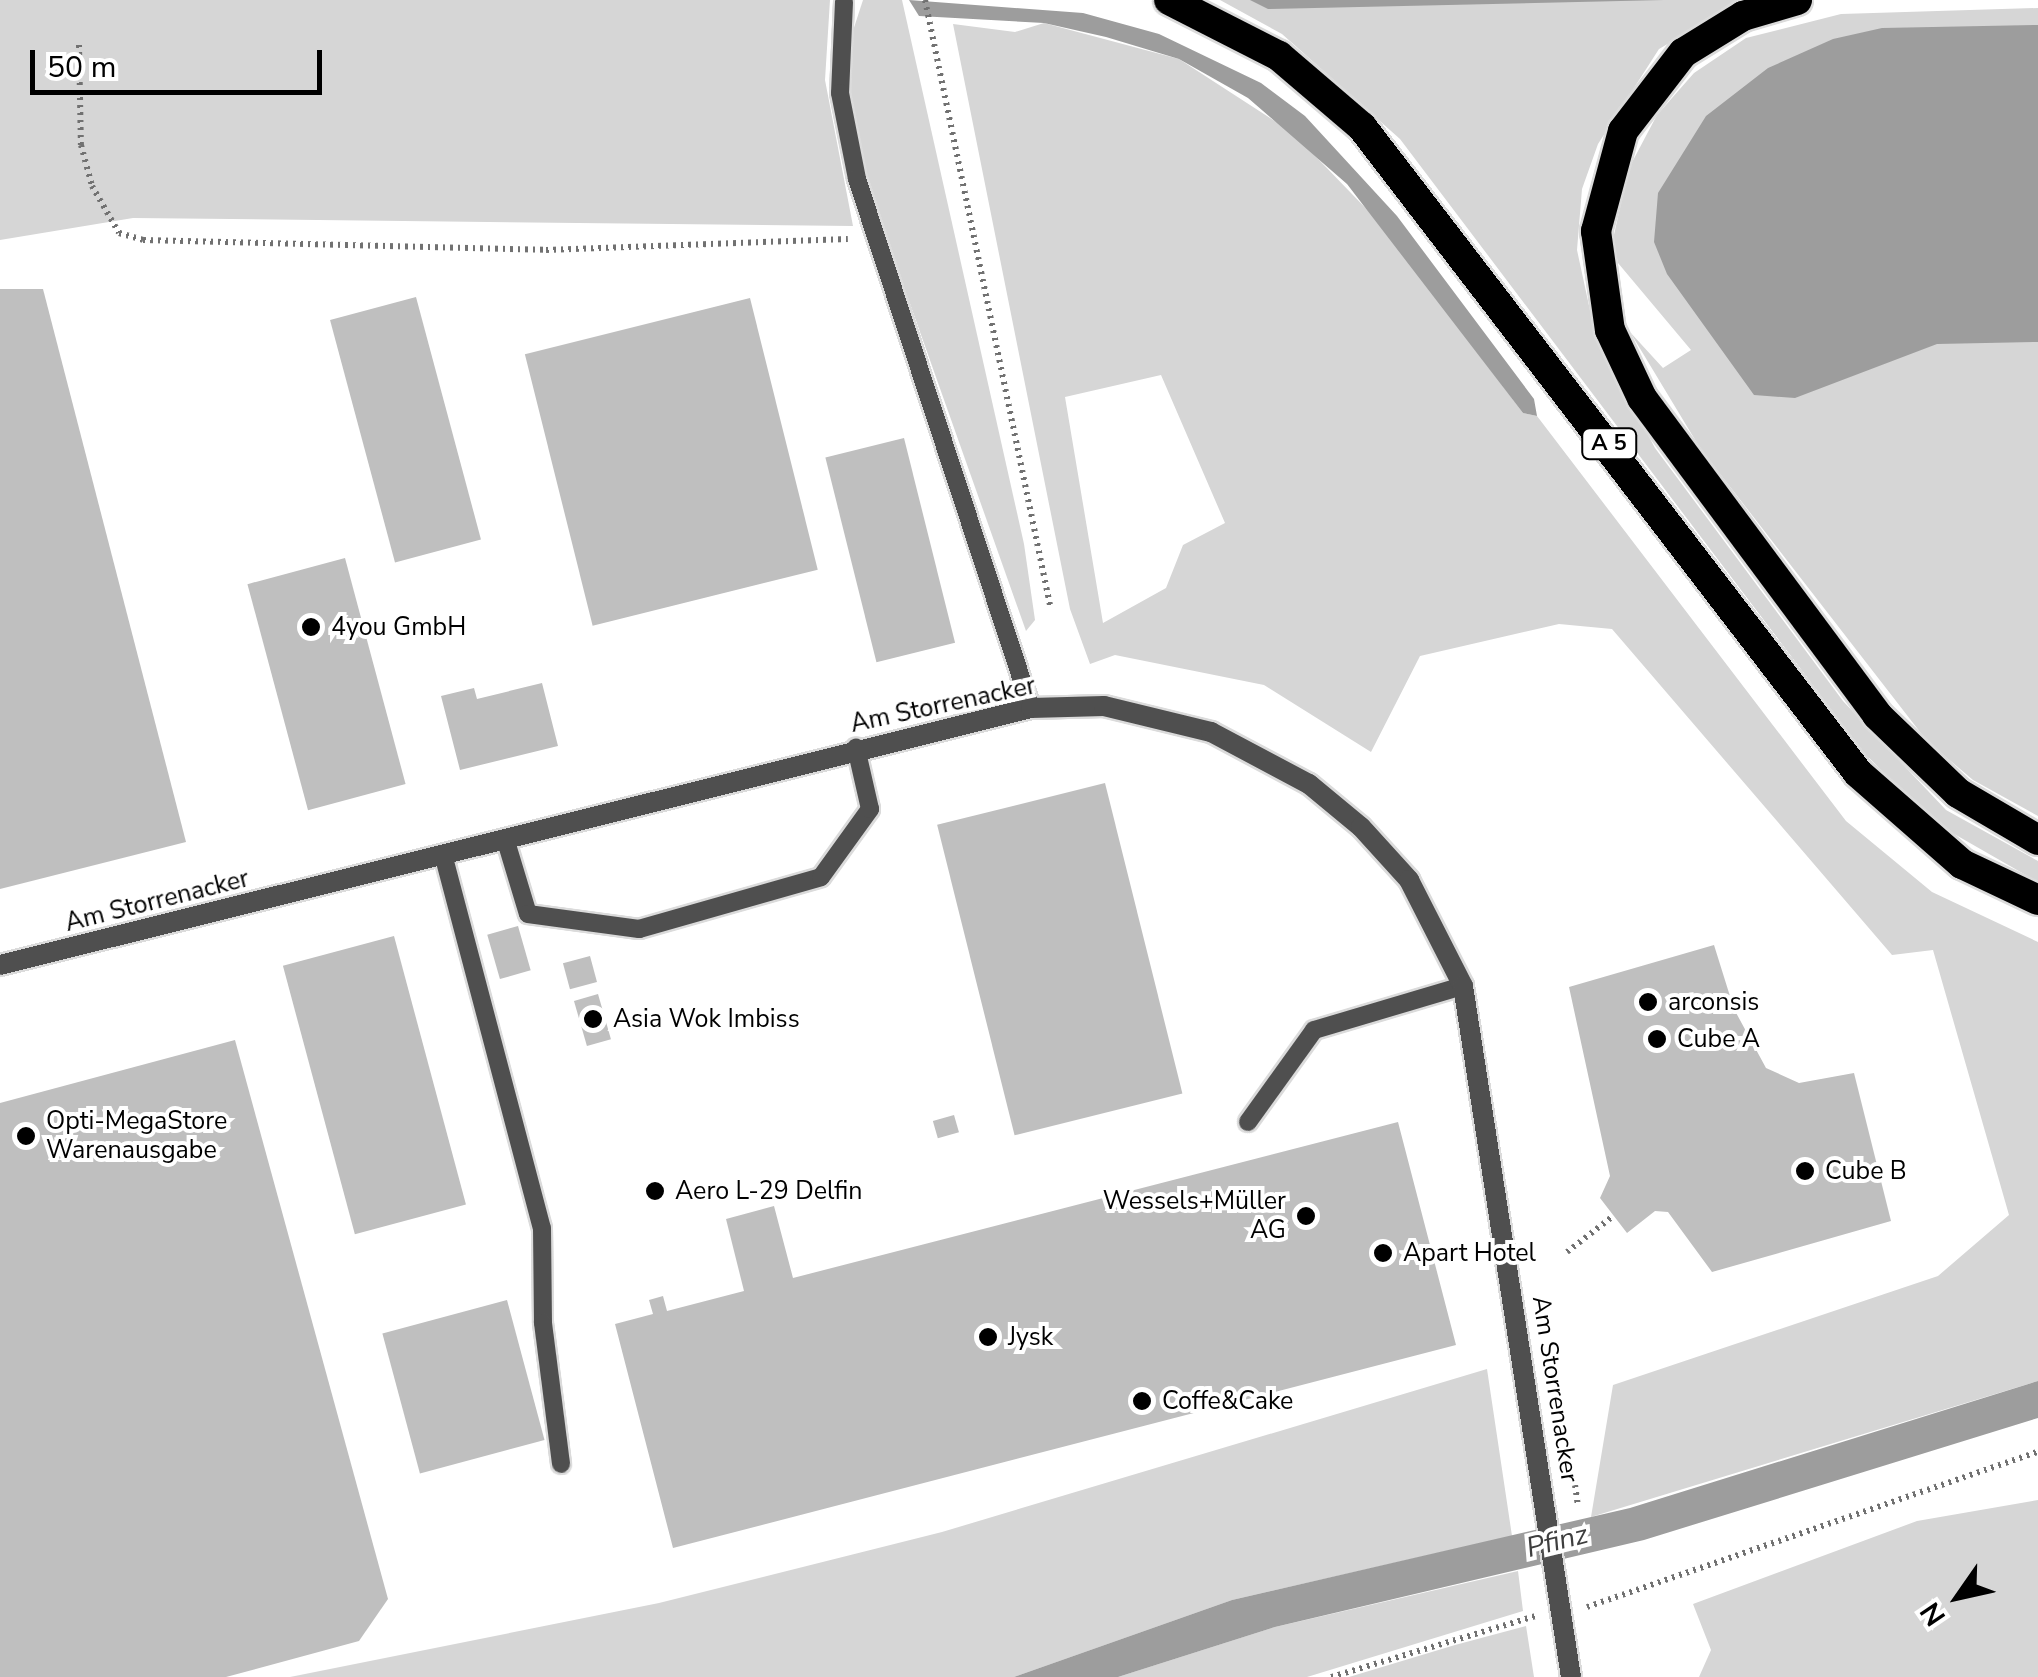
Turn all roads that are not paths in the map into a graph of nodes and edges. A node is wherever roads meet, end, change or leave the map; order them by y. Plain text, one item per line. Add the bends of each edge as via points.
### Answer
1 (1169, 0) edge
2 (1796, 0) edge
3 (844, 2) edge
4 (1031, 708) junction
5 (856, 748) junction
6 (505, 838) junction
7 (2038, 840) edge
8 (444, 854) junction
9 (2038, 900) edge
10 (0, 965) edge
11 (1463, 986) junction
12 (1248, 1122) dead end
13 (561, 1464) dead end
14 (1571, 1677) edge

1 - 9 highway, A 5 via 1280,56 1362,127 1858,774 1962,864
2 - 7 highway, A 5 via 1743,16 1683,53 1623,131 1596,230 1610,330 1642,398 1878,715 1958,792
3 - 4 lane via 840,93 874,240 1014,638
4 - 5 street, Am Storrenacker
4 - 11 street, Am Storrenacker via 1104,706 1163,717 1228,740 1308,784 1409,880
5 - 6 street, Am Storrenacker
5 - 6 lane via 870,809 822,878 639,929 528,914
6 - 8 street, Am Storrenacker
8 - 10 street, Am Storrenacker
8 - 13 lane via 542,1228 543,1323
11 - 12 lane via 1314,1030
11 - 14 street, Am Storrenacker

